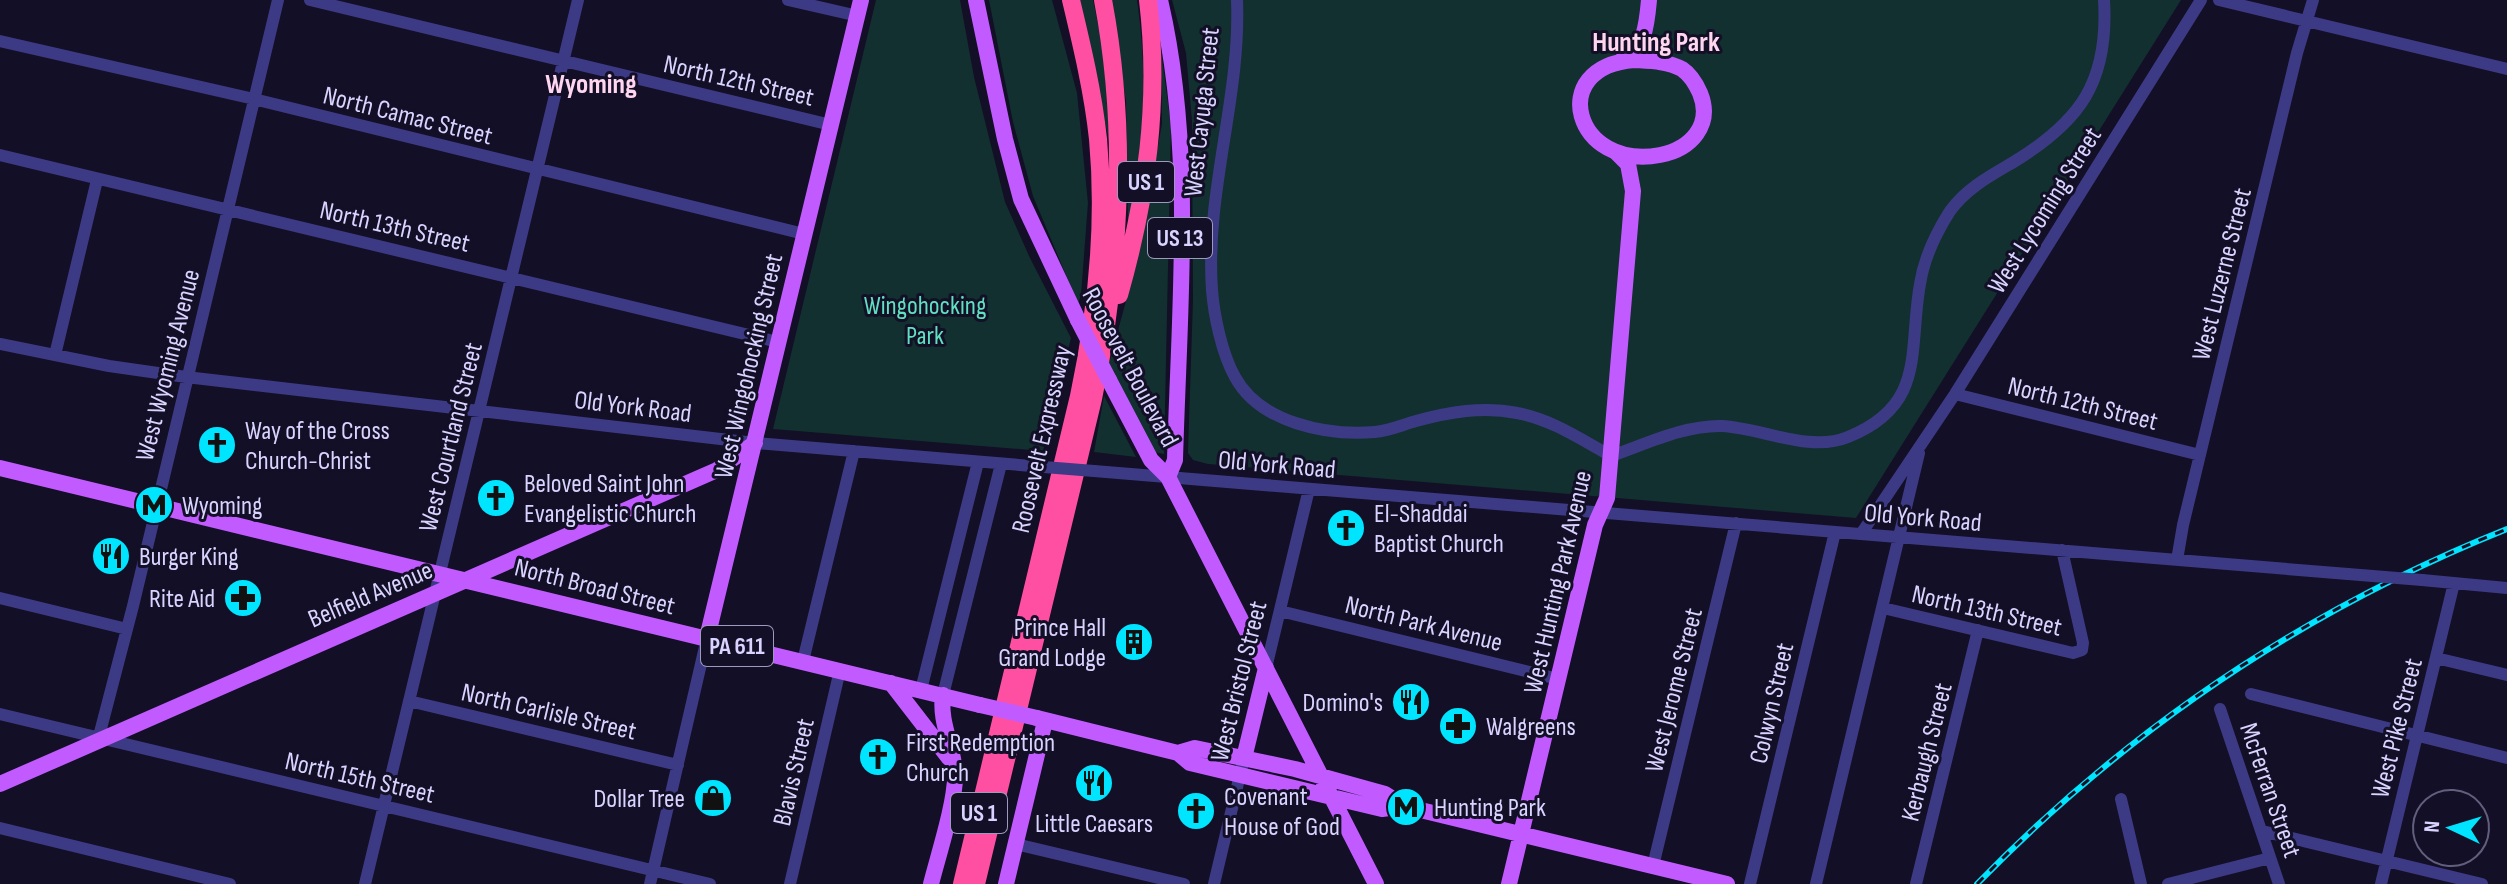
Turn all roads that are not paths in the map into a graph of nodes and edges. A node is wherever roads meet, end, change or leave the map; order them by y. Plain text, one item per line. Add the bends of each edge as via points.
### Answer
1 (278, 0) edge
2 (310, 0) edge
3 (578, 0) edge
4 (788, 0) edge
5 (976, 0) edge
6 (1071, 0) edge
7 (1103, 0) edge
8 (1148, 0) edge
9 (1160, 0) edge
10 (1237, 0) edge
11 (1649, 0) edge
12 (2104, 0) edge
13 (2201, 0) edge
14 (2219, 0) edge
15 (2313, 0) edge
16 (860, 8) edge
17 (2308, 21) junction
18 (1647, 28) junction
19 (0, 41) edge
20 (1620, 61) junction
21 (563, 62) junction
22 (1670, 64) junction
23 (2507, 69) edge
24 (254, 99) junction
25 (831, 125) junction
26 (1616, 152) junction
27 (0, 155) edge
28 (1659, 155) junction
29 (537, 170) junction
30 (97, 180) junction
31 (1633, 191) junction
32 (227, 209) junction
33 (804, 234) junction
34 (511, 277) junction
35 (778, 342) junction
36 (0, 344) edge
37 (55, 355) junction
38 (1101, 359) junction
39 (186, 377) junction
40 (1955, 394) junction
41 (479, 410) junction
42 (1922, 442) junction
43 (755, 443) junction
44 (854, 451) junction
45 (2200, 455) junction
46 (1611, 456) junction
47 (978, 462) junction
48 (1001, 464) junction
49 (0, 468) edge
50 (1168, 477) junction
51 (1309, 489) junction
52 (155, 505) junction
53 (1601, 512) junction
54 (1736, 523) junction
55 (1835, 532) junction
56 (1861, 534) junction
57 (1899, 537) junction
58 (2062, 550) junction
59 (2177, 560) junction
60 (440, 574) junction
61 (464, 580) junction
62 (2454, 583) junction
63 (2507, 588) edge
64 (436, 591) junction
65 (0, 598) edge
66 (1883, 608) junction
67 (1280, 611) junction
68 (127, 629) junction
69 (1978, 630) junction
70 (936, 633) junction
71 (707, 638) junction
72 (2436, 658) junction
73 (803, 661) junction
74 (1266, 668) junction
75 (840, 670) junction
76 (948, 673) junction
77 (2507, 675) edge
78 (1558, 679) junction
79 (891, 683) junction
80 (921, 690) junction
81 (2251, 694) dead end
82 (943, 695) junction
83 (409, 701) junction
84 (2220, 709) dead end
85 (0, 714) edge
86 (1041, 720) junction
87 (2417, 736) junction
88 (98, 740) junction
89 (2507, 758) edge
90 (678, 765) junction
91 (1242, 766) junction
92 (955, 773) junction
93 (1321, 776) junction
94 (0, 784) edge
95 (1333, 798) junction
96 (2121, 799) dead end
97 (384, 805) junction
98 (1404, 806) junction
99 (0, 828) edge
100 (2262, 831) junction
101 (1521, 835) junction
102 (1016, 844) junction
103 (2270, 858) junction
104 (2387, 861) junction
105 (1653, 866) junction
106 (653, 870) junction
107 (1684, 879) edge
108 (230, 884) edge
109 (367, 884) edge
110 (650, 884) edge
111 (710, 884) edge
112 (790, 884) edge
113 (931, 884) edge
114 (962, 884) edge
115 (976, 884) edge
116 (1006, 884) edge
117 (1184, 884) edge
118 (1214, 884) edge
119 (1376, 884) edge
120 (1509, 884) edge
121 (1727, 884) edge
122 (1750, 884) edge
123 (1816, 884) edge
124 (1916, 884) edge
125 (2141, 884) edge
126 (2168, 884) edge
127 (2279, 884) edge
128 (2381, 884) edge
129 (2482, 884) edge

1 - 24 street, West Wyoming Avenue
2 - 21 street, North 12th Street
3 - 21 street, West Courtland Street
4 - 16 street
5 - 50 main road, Roosevelt Boulevard, bridge via 1021,199 1151,460
6 - 114 highway, Roosevelt Expressway / US 1 via 1093,102 1100,171 1094,317
7 - 38 highway, Roosevelt Expressway / US 1 via 1118,162 1114,266
8 - 38 highway, US 1 via 1154,86 1148,168
9 - 50 main road, Roosevelt Boulevard / US 13 via 1175,72 1182,145 1175,460
10 - 46 street, West Cayuga Street via 1233,76 1210,250 1218,328 1234,377 1252,399 1299,424 1329,432 1376,432 1467,410 1518,413 1563,429
11 - 18 main road
12 - 46 street via 2100,66 2079,108 2048,140 1976,183 1951,210 1928,251 1910,376 1899,399 1881,417 1847,438 1828,442 1703,427
13 - 40 street, West Lycoming Street
14 - 17 street
15 - 17 street, West Luzerne Street
16 - 25 main road, West Wingohocking Street
17 - 23 street
17 - 45 street, West Luzerne Street
18 - 20 main road, West Hunting Park Avenue via 1633,53
18 - 22 main road, West Hunting Park Avenue via 1657,55
19 - 24 street, North Camac Street
20 - 22 main road
20 - 26 main road, West Hunting Park Avenue via 1587,82 1580,102 1592,137
21 - 25 street, North 12th Street
21 - 29 street, West Courtland Street
22 - 28 main road, West Hunting Park Avenue via 1696,85 1704,121 1683,146
24 - 29 street, North Camac Street
24 - 32 street, West Wyoming Avenue
25 - 33 main road, West Wingohocking Street
26 - 28 main road
26 - 31 main road, West Hunting Park Avenue via 1628,164
27 - 30 street, North 13th Street
28 - 31 main road, West Hunting Park Avenue via 1643,165
29 - 33 street, North Camac Street
29 - 34 street, West Courtland Street
30 - 32 street, North 13th Street
30 - 37 street
31 - 46 main road, West Hunting Park Avenue
32 - 34 street, North 13th Street
32 - 39 street, West Wyoming Avenue
33 - 35 main road, West Wingohocking Street
34 - 35 street, North 13th Street
34 - 41 street, West Courtland Street
35 - 43 main road, West Wingohocking Street
36 - 37 street, Old York Road
37 - 39 street, Old York Road
38 - 115 highway, Roosevelt Expressway / US 1
39 - 41 street, Old York Road
39 - 52 street, West Wyoming Avenue
40 - 42 street, West Lycoming Street
40 - 45 street, North 12th Street
41 - 43 street, Old York Road
41 - 60 street, West Courtland Street
42 - 56 street, West Lycoming Street
42 - 57 street, West Lycoming Street
43 - 44 street, Old York Road
43 - 61 main road, Belfield Avenue via 717,470
43 - 71 main road, West Wingohocking Street
44 - 47 street, Old York Road
44 - 73 street
45 - 59 street, West Luzerne Street
46 - 53 main road, West Hunting Park Avenue
47 - 48 street, Old York Road
47 - 70 street
48 - 50 street, Old York Road, bridge
48 - 76 street
49 - 52 main road, North Broad Street / PA 611
50 - 51 street, Old York Road
50 - 74 main road
51 - 53 street, Old York Road
51 - 67 street, West Bristol Street
52 - 60 main road, North Broad Street / PA 611
52 - 68 street, West Wyoming Avenue
53 - 54 street, Old York Road
53 - 78 main road, West Hunting Park Avenue
54 - 55 street, Old York Road
54 - 105 street, West Jerome Street
55 - 56 street, Old York Road
55 - 122 street, Colwyn Street
56 - 57 street, Old York Road
57 - 58 street, Old York Road
57 - 66 street, West Lycoming Street
58 - 59 street, Old York Road
58 - 69 street, North 13th Street via 2082,650 2073,653
59 - 62 street, Old York Road, bridge
60 - 61 main road, North Broad Street / PA 611
60 - 64 street, West Courtland Street
61 - 64 main road, Belfield Avenue
61 - 71 main road, North Broad Street / PA 611
62 - 63 street, Old York Road
62 - 72 street, West Pike Street
64 - 83 street, West Courtland Street
64 - 88 main road, Belfield Avenue
65 - 68 street
66 - 69 street, North 13th Street
66 - 123 street, West Lycoming Street
67 - 74 street, West Bristol Street
67 - 78 street, North Park Avenue
68 - 88 street, West Wyoming Avenue
69 - 124 street, Kerbaugh Street
70 - 76 street
70 - 80 street
71 - 73 main road, North Broad Street / PA 611
71 - 90 street, West Wingohocking Street
72 - 77 street
72 - 87 street, West Pike Street
73 - 75 main road, North Broad Street / PA 611
74 - 91 main road, West Bristol Street
74 - 93 main road
75 - 79 main road, North Broad Street / PA 611
75 - 112 street, Blavis Street
76 - 82 street
78 - 101 main road, West Hunting Park Avenue
79 - 80 main road, North Broad Street / PA 611
79 - 92 main road via 945,752
80 - 82 main road, North Broad Street / PA 611
81 - 87 street
82 - 86 main road, North Broad Street / PA 611, bridge
82 - 92 main road via 942,718
83 - 90 street, North Carlisle Street
83 - 97 street, West Courtland Street
84 - 100 street, McFerran Street
85 - 88 street, North 15th Street
86 - 91 main road, North Broad Street / PA 611 via 1178,753 1195,748
86 - 102 main road
87 - 89 street
87 - 104 street, West Pike Street
88 - 94 main road, Belfield Avenue
88 - 97 street, North 15th Street
90 - 106 street, West Wingohocking Street
91 - 93 main road, North Broad Street / PA 611
91 - 95 main road, North Broad Street / PA 611
91 - 118 street, West Bristol Street
92 - 113 main road
93 - 95 main road
93 - 98 main road, North Broad Street / PA 611 via 1385,794
95 - 98 main road, North Broad Street / PA 611 via 1382,809
95 - 119 main road
96 - 125 street
97 - 106 street, North 15th Street
97 - 109 street, West Courtland Street
98 - 101 main road, North Broad Street / PA 611
99 - 108 street
100 - 103 street, McFerran Street
100 - 104 street
101 - 105 main road, North Broad Street / PA 611
101 - 120 main road, West Hunting Park Avenue
102 - 116 main road
102 - 117 street
103 - 126 street
103 - 127 street, McFerran Street
104 - 128 street, West Pike Street
104 - 129 street
105 - 107 main road, North Broad Street / PA 611
106 - 110 street, West Wingohocking Street
106 - 111 street, North 15th Street
107 - 121 main road, North Broad Street / PA 611

